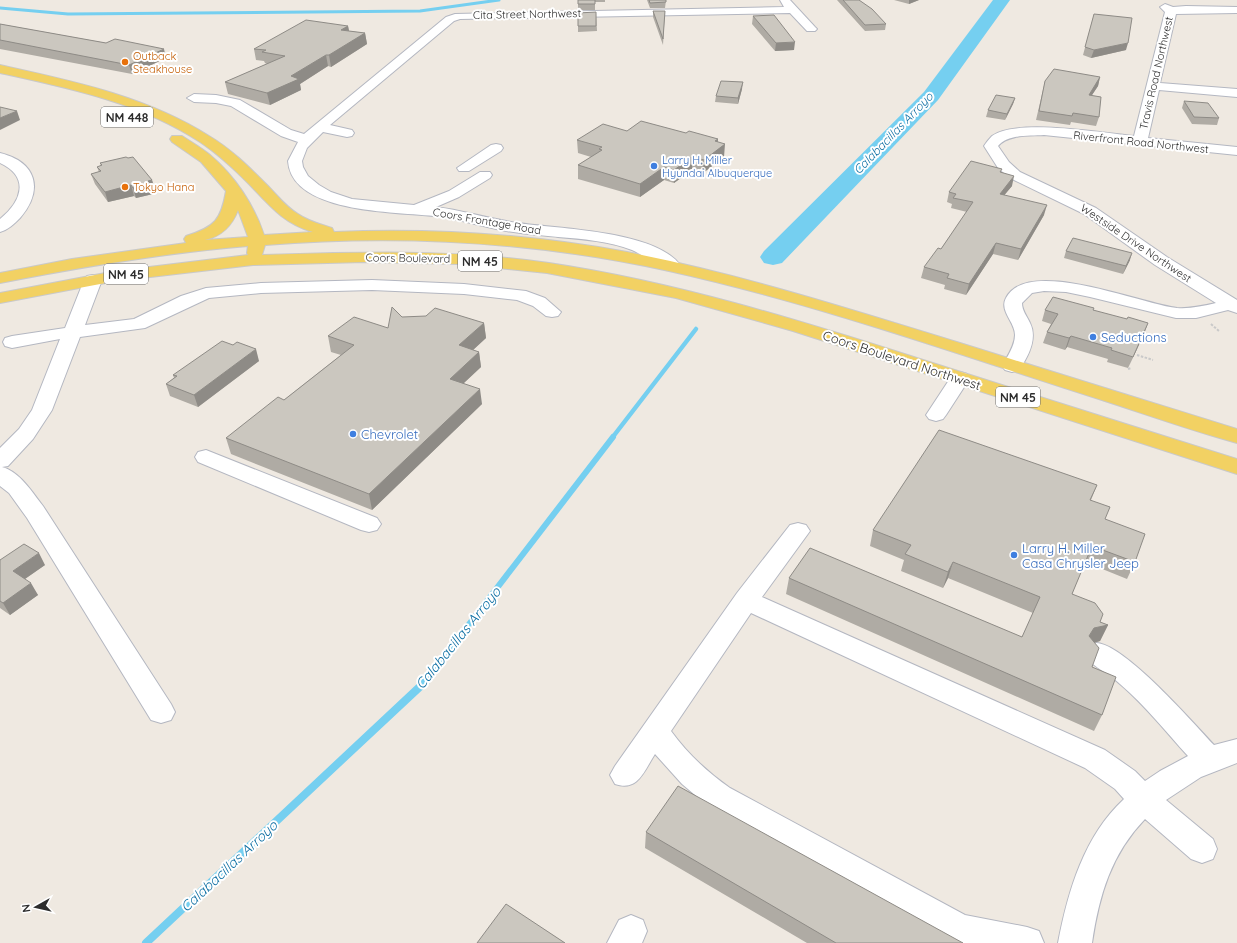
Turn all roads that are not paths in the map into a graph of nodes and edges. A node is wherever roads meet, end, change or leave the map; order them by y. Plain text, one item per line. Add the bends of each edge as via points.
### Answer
1 (785, 0) edge
2 (792, 10) junction
3 (1237, 10) edge
4 (811, 29) dead end
5 (0, 69) edge
6 (1152, 86) junction
7 (38, 91) dead end
8 (1237, 93) edge
9 (194, 98) dead end
10 (98, 106) dead end
11 (320, 127) junction
12 (347, 133) dead end
13 (167, 134) dead end
14 (1067, 135) junction
15 (308, 140) junction
16 (1140, 142) junction
17 (496, 148) dead end
18 (1237, 152) edge
19 (996, 154) junction
20 (0, 157) edge
21 (464, 168) dead end
22 (485, 175) dead end
23 (250, 177) junction
24 (234, 190) junction
25 (454, 194) junction
26 (417, 210) junction
27 (464, 216) junction
28 (0, 227) edge
29 (347, 235) junction
30 (282, 238) junction
31 (257, 240) junction
32 (116, 256) junction
33 (278, 259) junction
34 (253, 260) junction
35 (672, 266) junction
36 (692, 271) joint
37 (0, 278) edge
38 (93, 280) junction
39 (679, 293) joint
40 (0, 298) edge
41 (1233, 306) edge
42 (552, 312) dead end
43 (73, 332) junction
44 (12, 342) dead end
45 (1012, 366) junction
46 (960, 378) junction
47 (998, 390) junction
48 (936, 415) dead end
49 (1237, 436) edge
50 (206, 457) dead end
51 (1237, 460) edge
52 (0, 461) edge
53 (1237, 467) edge
54 (0, 474) edge
55 (369, 524) dead end
56 (798, 531) dead end
57 (746, 600) junction
58 (1096, 654) edge
59 (161, 712) dead end
60 (656, 732) junction
61 (1223, 756) edge
62 (625, 775) dead end
63 (1144, 800) junction
64 (1202, 849) dead end
65 (1027, 943) edge
66 (1075, 943) edge

1 - 2 street
2 - 4 street
2 - 11 street, Cita Street Northwest via 459,16 450,20 389,68
3 - 6 street, Travis Road Northwest via 1168,9
5 - 23 main road, NM 448 via 80,87 156,112 214,146
6 - 8 street
6 - 16 street, Travis Road Northwest
7 - 10 main road, NM 448
9 - 15 street via 235,103 286,133
11 - 12 street
11 - 15 street, Cita Street Northwest
13 - 24 main road, NM 448 via 206,159
14 - 16 street, Riverfront Road Northwest
14 - 19 street via 1020,141
14 - 19 street, Riverfront Road Northwest via 1044,131 1018,132 997,139 991,146
15 - 26 street, Coors Frontage Road via 297,154 294,166 310,186 326,195 348,202
16 - 18 street, Riverfront Road Northwest
17 - 21 street
19 - 41 street, Westside Drive Northwest via 1003,165 1015,175 1090,210 1156,258
20 - 28 street via 22,170 28,186 20,207
22 - 25 street
23 - 29 main road via 279,207 297,221 314,228
23 - 30 main road, NM 448
24 - 31 main road, NM 448 via 249,215
24 - 32 main road via 232,210 227,220 209,235
25 - 26 street
25 - 27 street via 454,209
26 - 27 street, Coors Frontage Road
27 - 35 street, Coors Frontage Road via 499,225 634,245 663,258
29 - 30 main road, NM 45
29 - 35 main road, Coors Boulevard / NM 45 via 492,240 579,250
30 - 31 main road, NM 45
30 - 33 main road
31 - 32 main road, NM 45
31 - 34 main road, NM 448
32 - 37 main road, NM 45
33 - 34 main road, Coors Boulevard / NM 45
33 - 39 main road, Coors Boulevard / NM 45 via 460,259 547,268
34 - 38 main road, NM 45
35 - 36 main road, Coors Boulevard / NM 45
36 - 45 main road, Coors Boulevard Northwest / NM 45 via 823,307
38 - 40 main road, NM 45
38 - 43 street
39 - 46 main road, Coors Boulevard Northwest / NM 45 via 800,327
41 - 45 street via 1177,313 1069,286 1034,287 1014,299 1014,311 1022,323 1024,338
42 - 43 street via 530,298 489,292 372,284 293,286 206,293 138,324
43 - 44 street
43 - 52 street via 42,410 26,434
45 - 49 main road, Coors Boulevard Northwest / NM 45
46 - 47 main road, Coors Boulevard Northwest / NM 45
46 - 48 street
47 - 51 main road via 1071,408
47 - 53 main road, Coors Boulevard Northwest / NM 45
50 - 55 street
54 - 59 street via 17,488 35,512
56 - 57 street
57 - 60 street
57 - 63 street via 1095,759 1121,777
58 - 61 street via 1106,658 1130,676
60 - 62 street
60 - 65 street via 675,760 719,797 961,930
61 - 63 street via 1174,777
63 - 64 street
63 - 66 street via 1116,831 1096,865 1084,896

